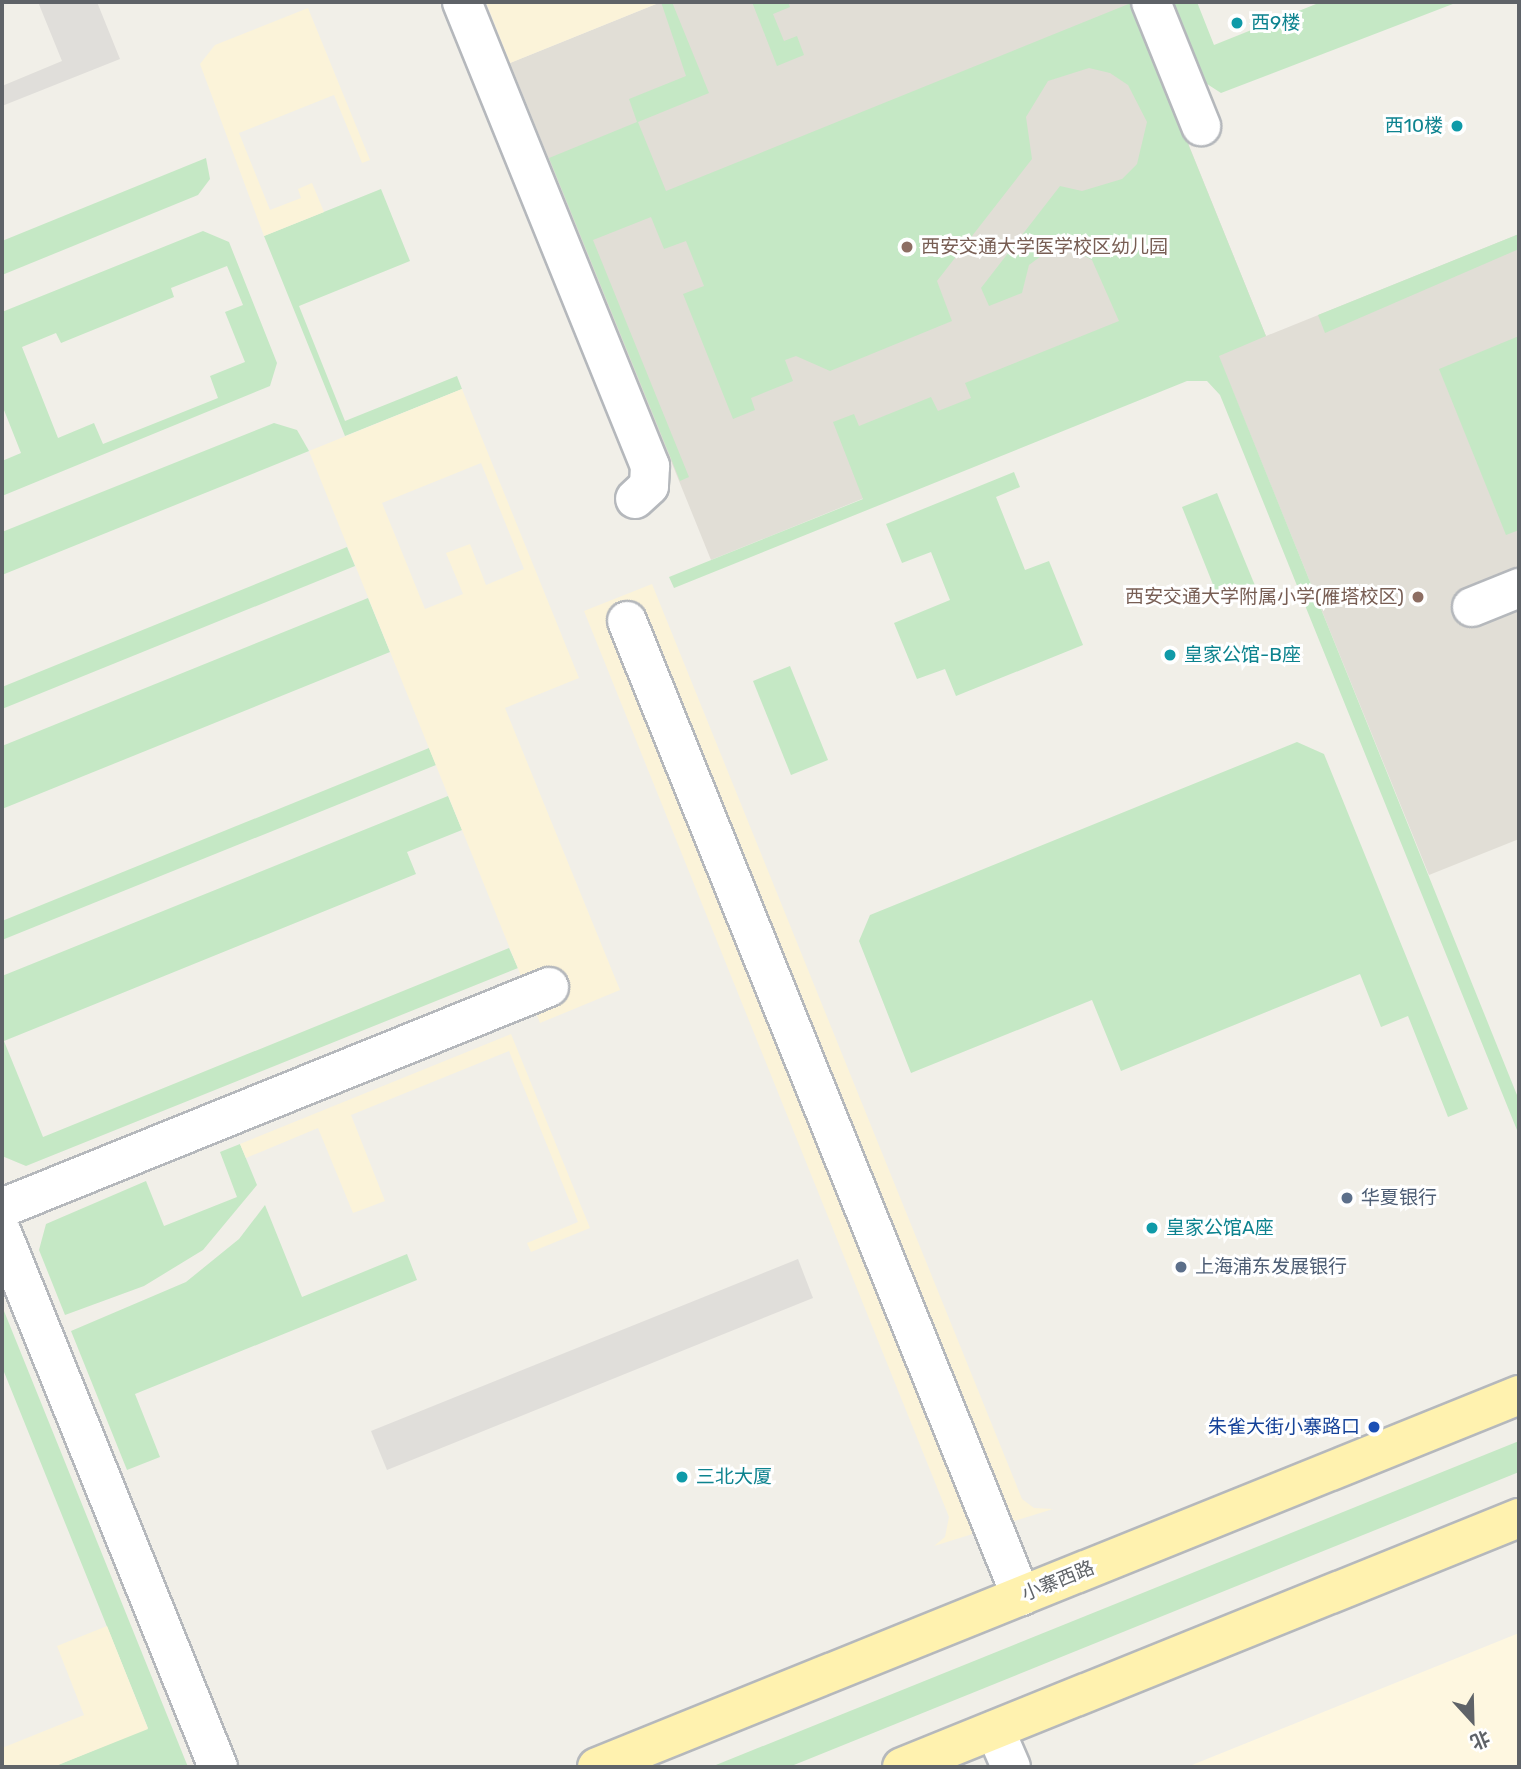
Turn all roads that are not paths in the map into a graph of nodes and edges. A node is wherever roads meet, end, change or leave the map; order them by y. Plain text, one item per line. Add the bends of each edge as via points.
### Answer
1 (462, 2) edge
2 (1151, 2) edge
3 (1201, 126) dead end
4 (635, 499) dead end
5 (1519, 588) edge
6 (1472, 607) dead end
7 (627, 621) dead end
8 (549, 987) dead end
9 (2, 1208) edge
10 (2, 1233) edge
11 (1519, 1395) edge
12 (1519, 1518) edge
13 (1021, 1596) junction
14 (995, 1730) junction
15 (218, 1767) edge
16 (597, 1767) edge
17 (902, 1767) edge
18 (1010, 1767) edge

1 - 4 street via 650,466 649,486
2 - 3 street
5 - 6 street
7 - 13 street
8 - 9 street
10 - 15 street
11 - 13 main road, 小寨西路
12 - 14 main road
13 - 16 main road, 小寨西路
14 - 17 main road
14 - 18 street

